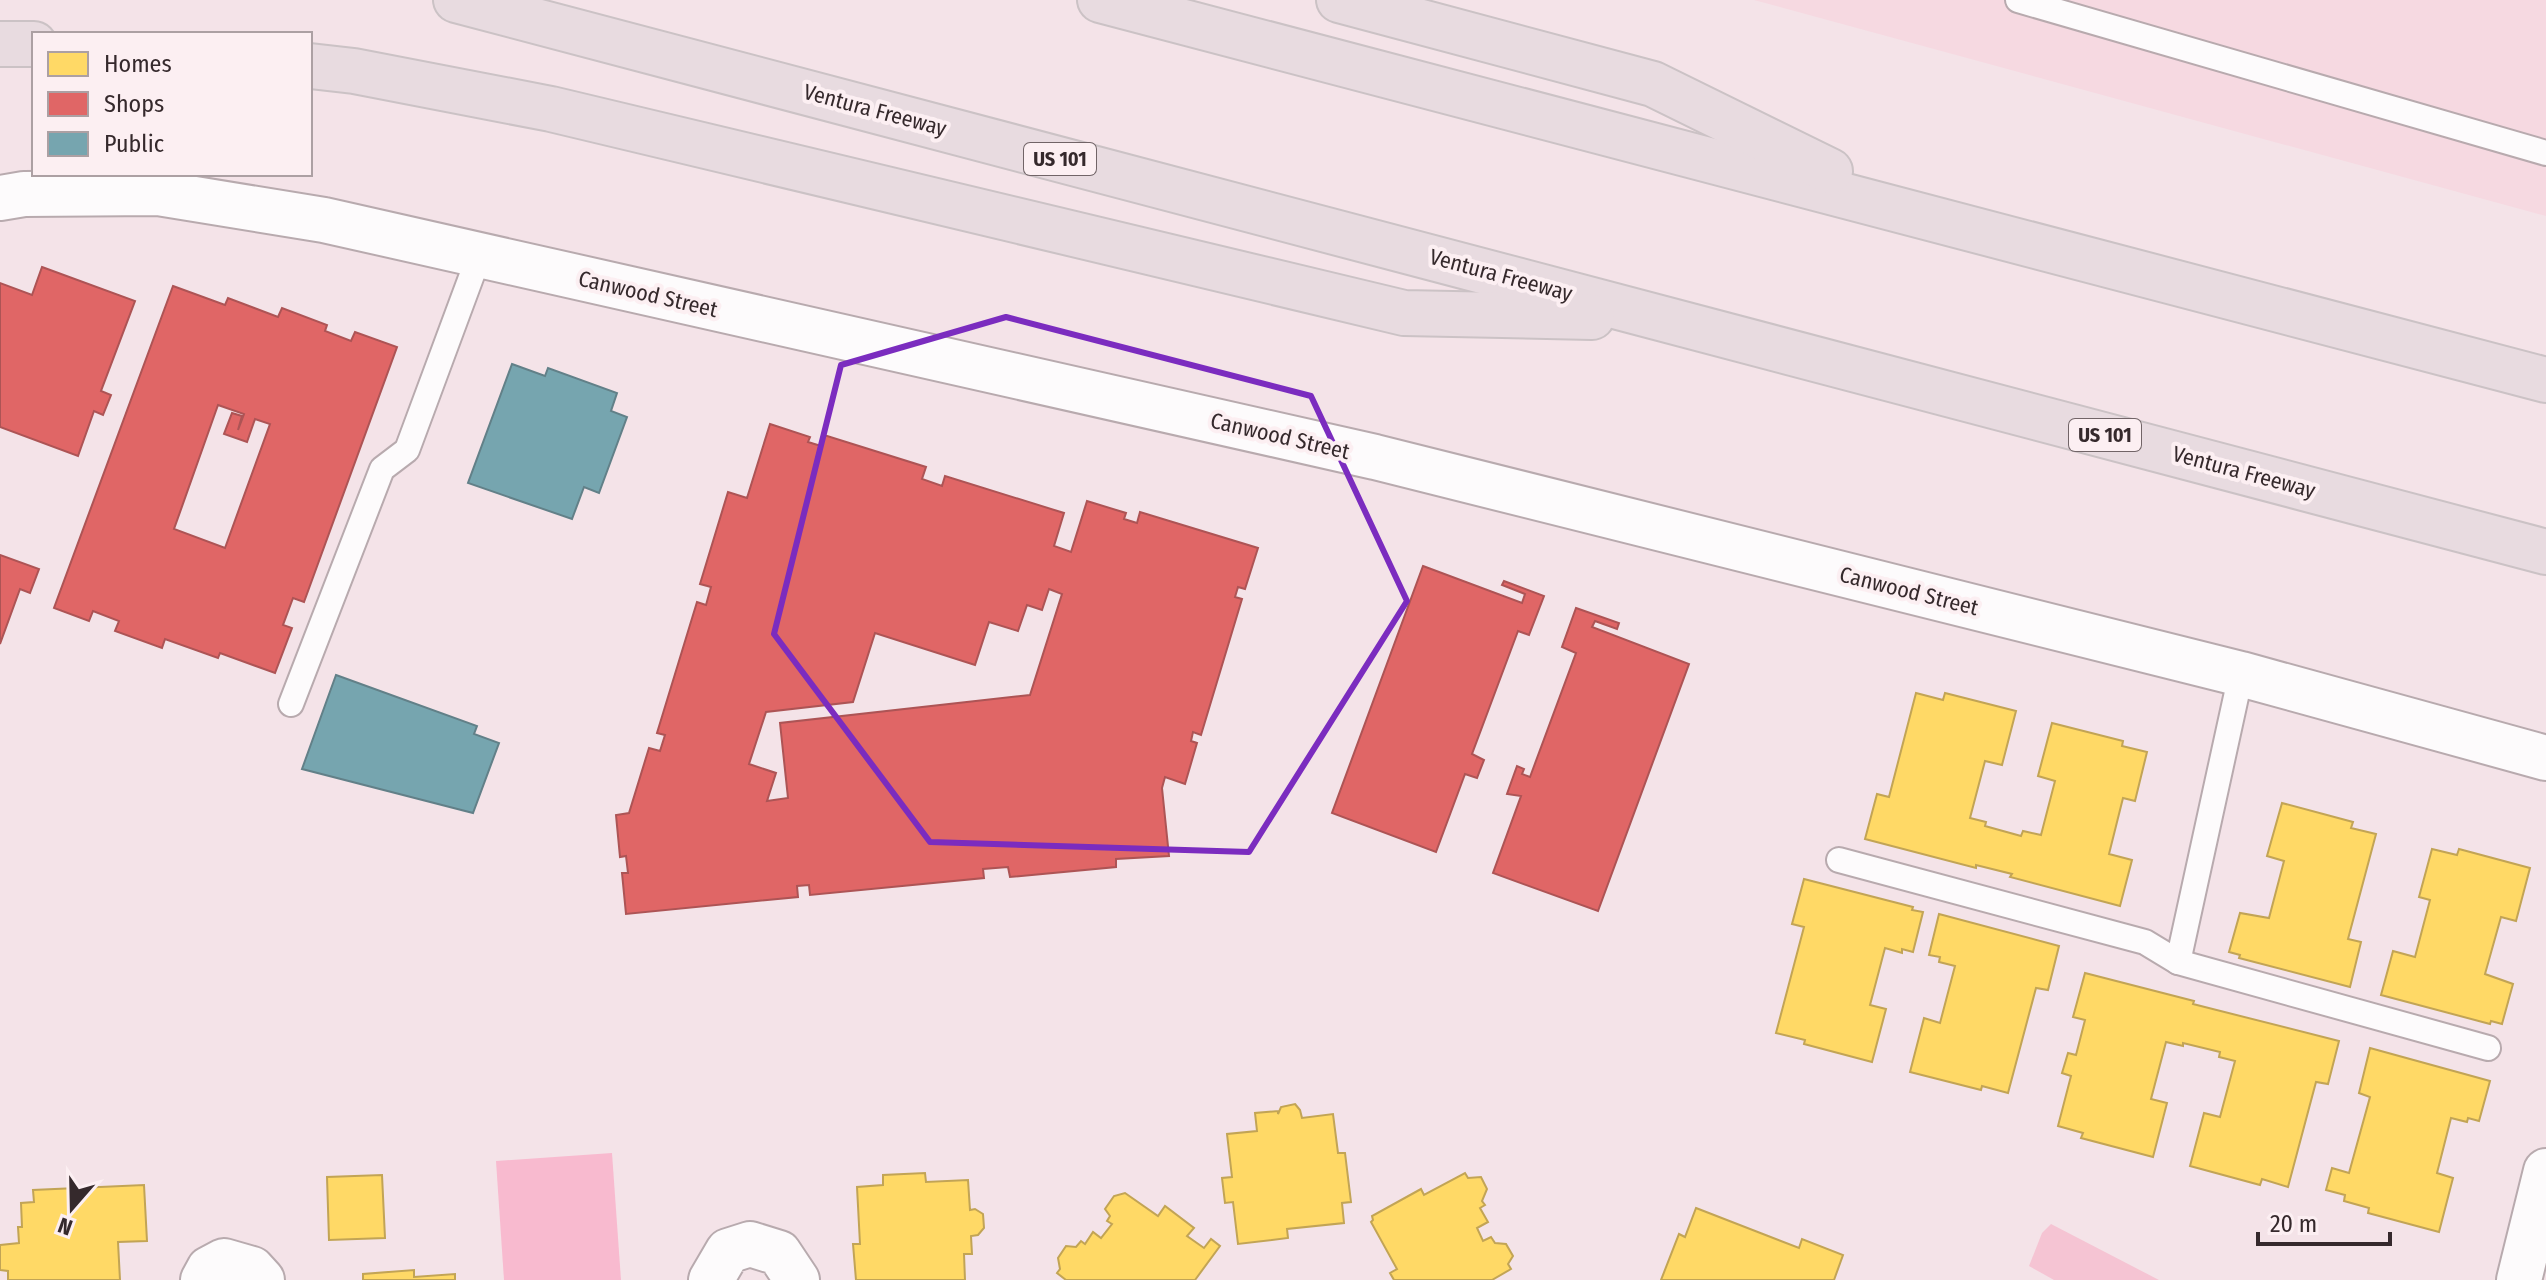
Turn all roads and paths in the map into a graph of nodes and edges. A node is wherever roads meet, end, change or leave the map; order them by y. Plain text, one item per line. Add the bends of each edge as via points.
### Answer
1 (456, 0) edge
2 (1100, 0) edge
3 (1339, 0) edge
4 (2018, 0) edge
5 (0, 44) edge
6 (32, 44) edge
7 (312, 66) edge
8 (2546, 153) edge
9 (0, 198) edge
10 (1919, 215) junction
11 (479, 256) junction
12 (1664, 318) junction
13 (2546, 380) edge
14 (2546, 552) edge
15 (2241, 674) junction
16 (291, 704) dead end
17 (2546, 758) edge
18 (1839, 860) dead end
19 (2178, 962) junction
20 (2488, 1048) dead end
21 (2546, 1171) edge
22 (203, 1280) edge
23 (262, 1280) edge
24 (711, 1280) edge
25 (797, 1280) edge
26 (2519, 1280) edge

1 - 12 highway, Ventura Freeway / US 101
2 - 10 highway
3 - 10 highway via 1653,84
4 - 8 lane
5 - 6 highway
7 - 12 highway via 551,109 1404,313
9 - 11 street, Canwood Street via 158,193 324,220
10 - 13 highway
11 - 15 street, Canwood Street via 1375,457
11 - 16 lane via 407,450 382,469
12 - 14 highway, Ventura Freeway / US 101
15 - 17 street, Canwood Street
15 - 19 lane
18 - 19 lane via 2145,942
19 - 20 lane
21 - 26 street
22 - 23 street via 209,1269 224,1261 252,1269
24 - 25 street via 728,1251 750,1244 779,1253

